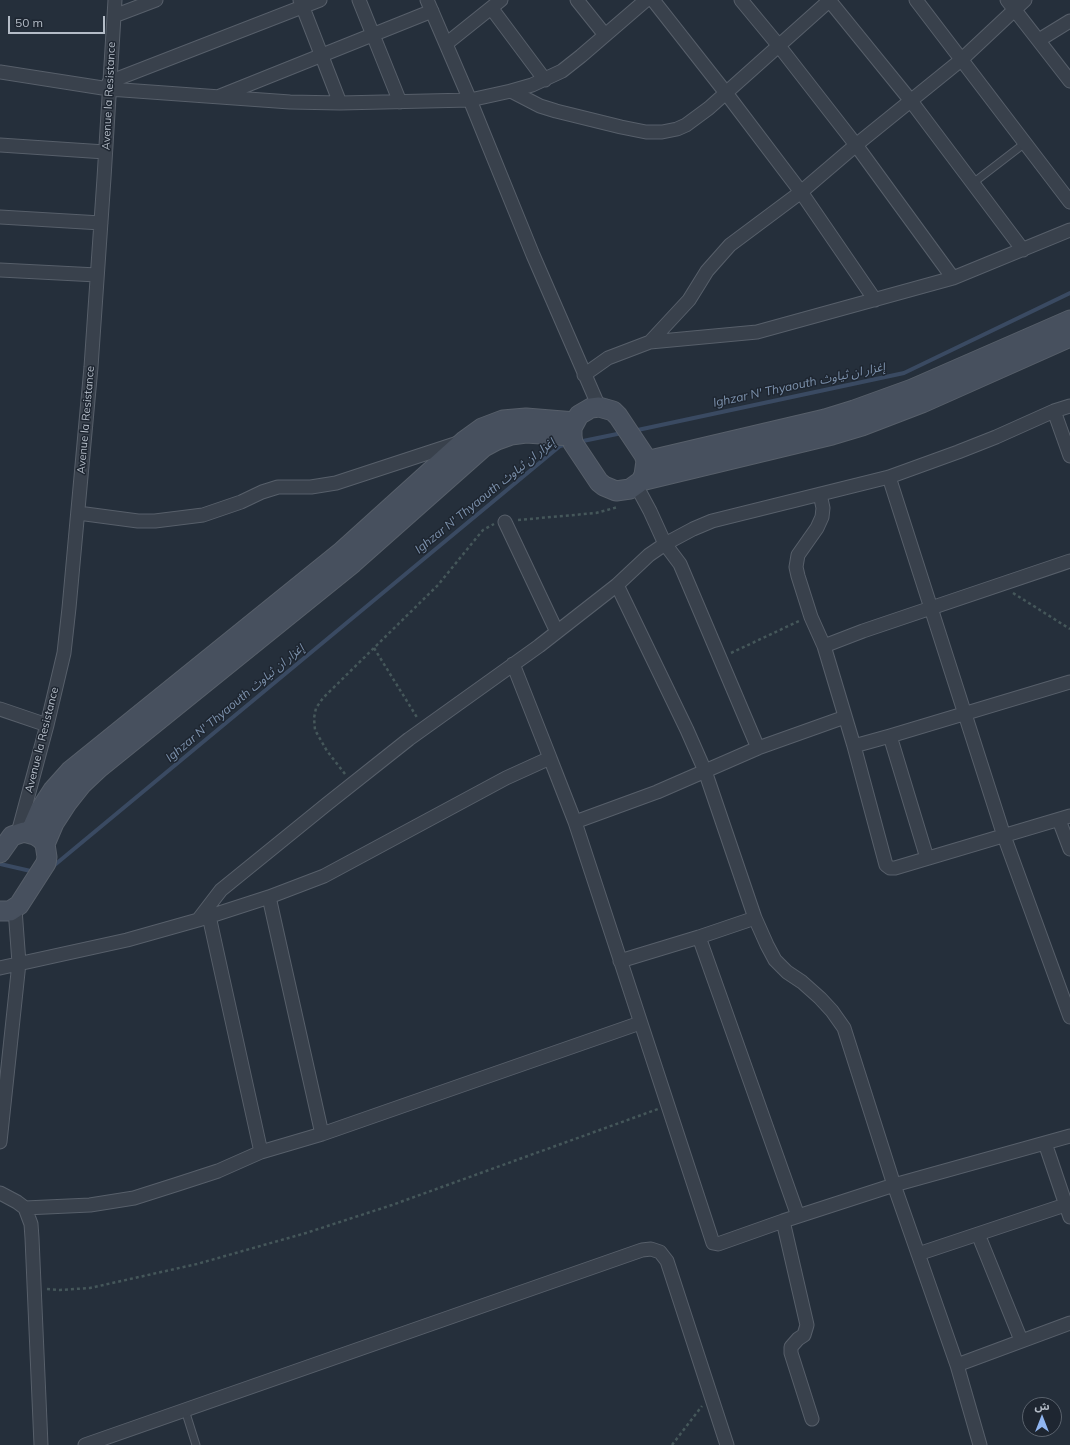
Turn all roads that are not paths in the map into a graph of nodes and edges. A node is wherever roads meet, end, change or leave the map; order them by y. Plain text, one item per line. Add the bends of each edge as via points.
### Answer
1 (115, 0) edge
2 (156, 0) edge
3 (320, 0) edge
4 (359, 0) edge
5 (577, 0) edge
6 (646, 0) edge
7 (653, 0) edge
8 (741, 0) edge
9 (830, 0) edge
10 (916, 0) edge
11 (1025, 0) edge
12 (301, 3) edge
13 (497, 4) edge
14 (1011, 5) edge
15 (429, 6) edge
16 (114, 16) junction
17 (1070, 21) edge
18 (372, 34) junction
19 (605, 35) junction
20 (1039, 40) junction
21 (446, 44) junction
22 (779, 46) junction
23 (322, 54) junction
24 (961, 60) junction
25 (0, 72) edge
26 (545, 80) junction
27 (1070, 81) edge
28 (109, 86) junction
29 (511, 91) junction
30 (726, 92) junction
31 (217, 97) junction
32 (470, 100) junction
33 (910, 101) junction
34 (400, 102) junction
35 (340, 103) junction
36 (1025, 143) junction
37 (0, 145) edge
38 (856, 145) junction
39 (105, 152) junction
40 (973, 183) junction
41 (800, 192) junction
42 (1070, 202) edge
43 (0, 217) edge
44 (101, 223) junction
45 (1070, 230) edge
46 (1023, 250) junction
47 (0, 270) edge
48 (97, 275) junction
49 (953, 278) junction
50 (875, 300) junction
51 (1070, 320) edge
52 (1070, 337) edge
53 (650, 342) junction
54 (584, 375) junction
55 (1070, 406) edge
56 (599, 407) junction
57 (1054, 411) junction
58 (573, 429) junction
59 (464, 441) junction
60 (1070, 456) edge
61 (646, 461) junction
62 (889, 477) junction
63 (640, 488) junction
64 (820, 494) junction
65 (78, 513) junction
66 (505, 522) road end
67 (665, 544) junction
68 (1070, 561) edge
69 (617, 585) junction
70 (930, 608) junction
71 (557, 632) junction
72 (824, 646) junction
73 (513, 664) junction
74 (1070, 682) edge
75 (0, 709) edge
76 (964, 714) junction
77 (845, 717) junction
78 (47, 725) junction
79 (890, 736) junction
80 (854, 746) junction
81 (758, 748) junction
82 (550, 758) junction
83 (705, 771) junction
84 (1065, 818) edge
85 (575, 822) junction
86 (1004, 836) junction
87 (20, 841) edge
88 (1070, 849) edge
89 (927, 858) junction
90 (268, 897) junction
91 (13, 907) edge
92 (203, 918) junction
93 (755, 918) junction
94 (699, 937) junction
95 (620, 961) junction
96 (19, 963) junction
97 (0, 968) edge
98 (1070, 1017) edge
99 (640, 1023) junction
100 (322, 1134) junction
101 (1070, 1136) edge
102 (0, 1142) edge
103 (1045, 1143) junction
104 (261, 1152) junction
105 (894, 1185) junction
106 (0, 1193) edge
107 (1065, 1205) junction
108 (25, 1208) junction
109 (798, 1216) junction
110 (1070, 1217) edge
111 (783, 1221) junction
112 (978, 1234) junction
113 (918, 1254) junction
114 (1070, 1322) edge
115 (1021, 1340) junction
116 (957, 1365) junction
117 (184, 1410) junction
118 (812, 1419) dead end
119 (41, 1445) edge
120 (85, 1445) edge
121 (196, 1445) edge
122 (727, 1445) edge
123 (980, 1445) edge

1 - 16 street, Avenue la Resistance
2 - 16 street
3 - 12 street
4 - 18 street
5 - 19 street
6 - 19 street
7 - 30 street
8 - 22 street
9 - 22 street
9 - 33 street
10 - 24 street
11 - 14 street
12 - 23 street
12 - 28 street
13 - 21 street
13 - 26 street
14 - 20 street
14 - 24 street
15 - 18 street
15 - 21 street
16 - 28 street, Avenue la Resistance
17 - 20 street
18 - 23 street
18 - 34 street
19 - 26 street via 562,71
20 - 27 street
21 - 32 street
22 - 30 street
22 - 38 street
23 - 31 street
23 - 35 street
24 - 33 street
24 - 36 street
25 - 28 street
26 - 29 street
28 - 31 street
28 - 39 street, Avenue la Resistance
29 - 30 street via 556,111 646,132 662,132 686,125
29 - 32 street
30 - 41 street
31 - 35 street
32 - 34 street
32 - 54 street
33 - 38 street
33 - 40 street
34 - 35 street
36 - 40 lane
36 - 42 street
37 - 39 street
38 - 41 street
38 - 49 street
39 - 44 street, Avenue la Resistance
40 - 46 street
41 - 50 street
41 - 53 street via 730,245 707,271 689,300
43 - 44 street
44 - 48 street, Avenue la Resistance
45 - 46 street
46 - 49 street
47 - 48 street
48 - 65 street, Avenue la Resistance
49 - 50 street
50 - 53 street via 757,332
51 - 61 street via 912,389 854,410
52 - 63 street via 922,403 862,426
53 - 54 street via 608,358
54 - 56 street
55 - 57 street
56 - 58 street via 591,408 579,416
56 - 61 street via 613,411 618,416
57 - 60 street
57 - 62 street via 996,437
58 - 59 street via 526,418 503,420 482,428
58 - 63 street via 573,443 598,482 616,491
58 - 87 street via 511,435 484,448 353,563 99,768 82,784 54,823
59 - 65 street via 336,482 270,489 203,515 155,522
59 - 87 street via 340,553 70,771 53,790
61 - 63 street
62 - 64 street
62 - 70 street
63 - 67 street
64 - 67 street via 712,521
64 - 72 street via 822,517 796,562 799,583
65 - 78 street, Avenue la Resistance via 64,652
66 - 71 street
67 - 69 street via 649,554
67 - 81 street via 680,564
68 - 70 street
69 - 71 street
69 - 83 street
70 - 72 street
70 - 76 street
71 - 73 street
72 - 77 street
73 - 82 street
73 - 92 street via 423,728 221,890
74 - 76 street
75 - 78 street
76 - 79 street
76 - 86 street
77 - 80 street
77 - 81 street
78 - 87 street, Avenue la Resistance
79 - 80 street
79 - 89 street
80 - 89 street via 886,865 895,868
81 - 83 street
82 - 85 street
82 - 90 street via 506,778 324,876
83 - 85 street via 657,792
83 - 93 street
84 - 86 street
84 - 88 street
85 - 95 street
86 - 89 street
86 - 98 street
87 - 91 street via 48,856 46,863
90 - 92 street
90 - 100 street
91 - 96 street
92 - 96 street via 126,940
92 - 104 street
93 - 94 street
93 - 105 street via 775,960 820,998 844,1028
94 - 95 street
94 - 109 street
95 - 99 street
96 - 97 street
96 - 102 street
99 - 100 street
99 - 111 street via 713,1244
100 - 104 street
101 - 103 street
103 - 105 street
103 - 107 street
104 - 108 street via 218,1171 134,1198 90,1205
105 - 109 street
105 - 113 street
106 - 108 street
107 - 110 street
107 - 112 street
108 - 119 street via 30,1219 32,1238
109 - 111 street
111 - 118 street via 808,1325 804,1335 791,1347 791,1353
112 - 113 street
112 - 115 street
113 - 116 street
114 - 115 street
115 - 116 street
116 - 123 street
117 - 120 street
117 - 121 lane
117 - 122 street via 651,1249 660,1252 667,1261

